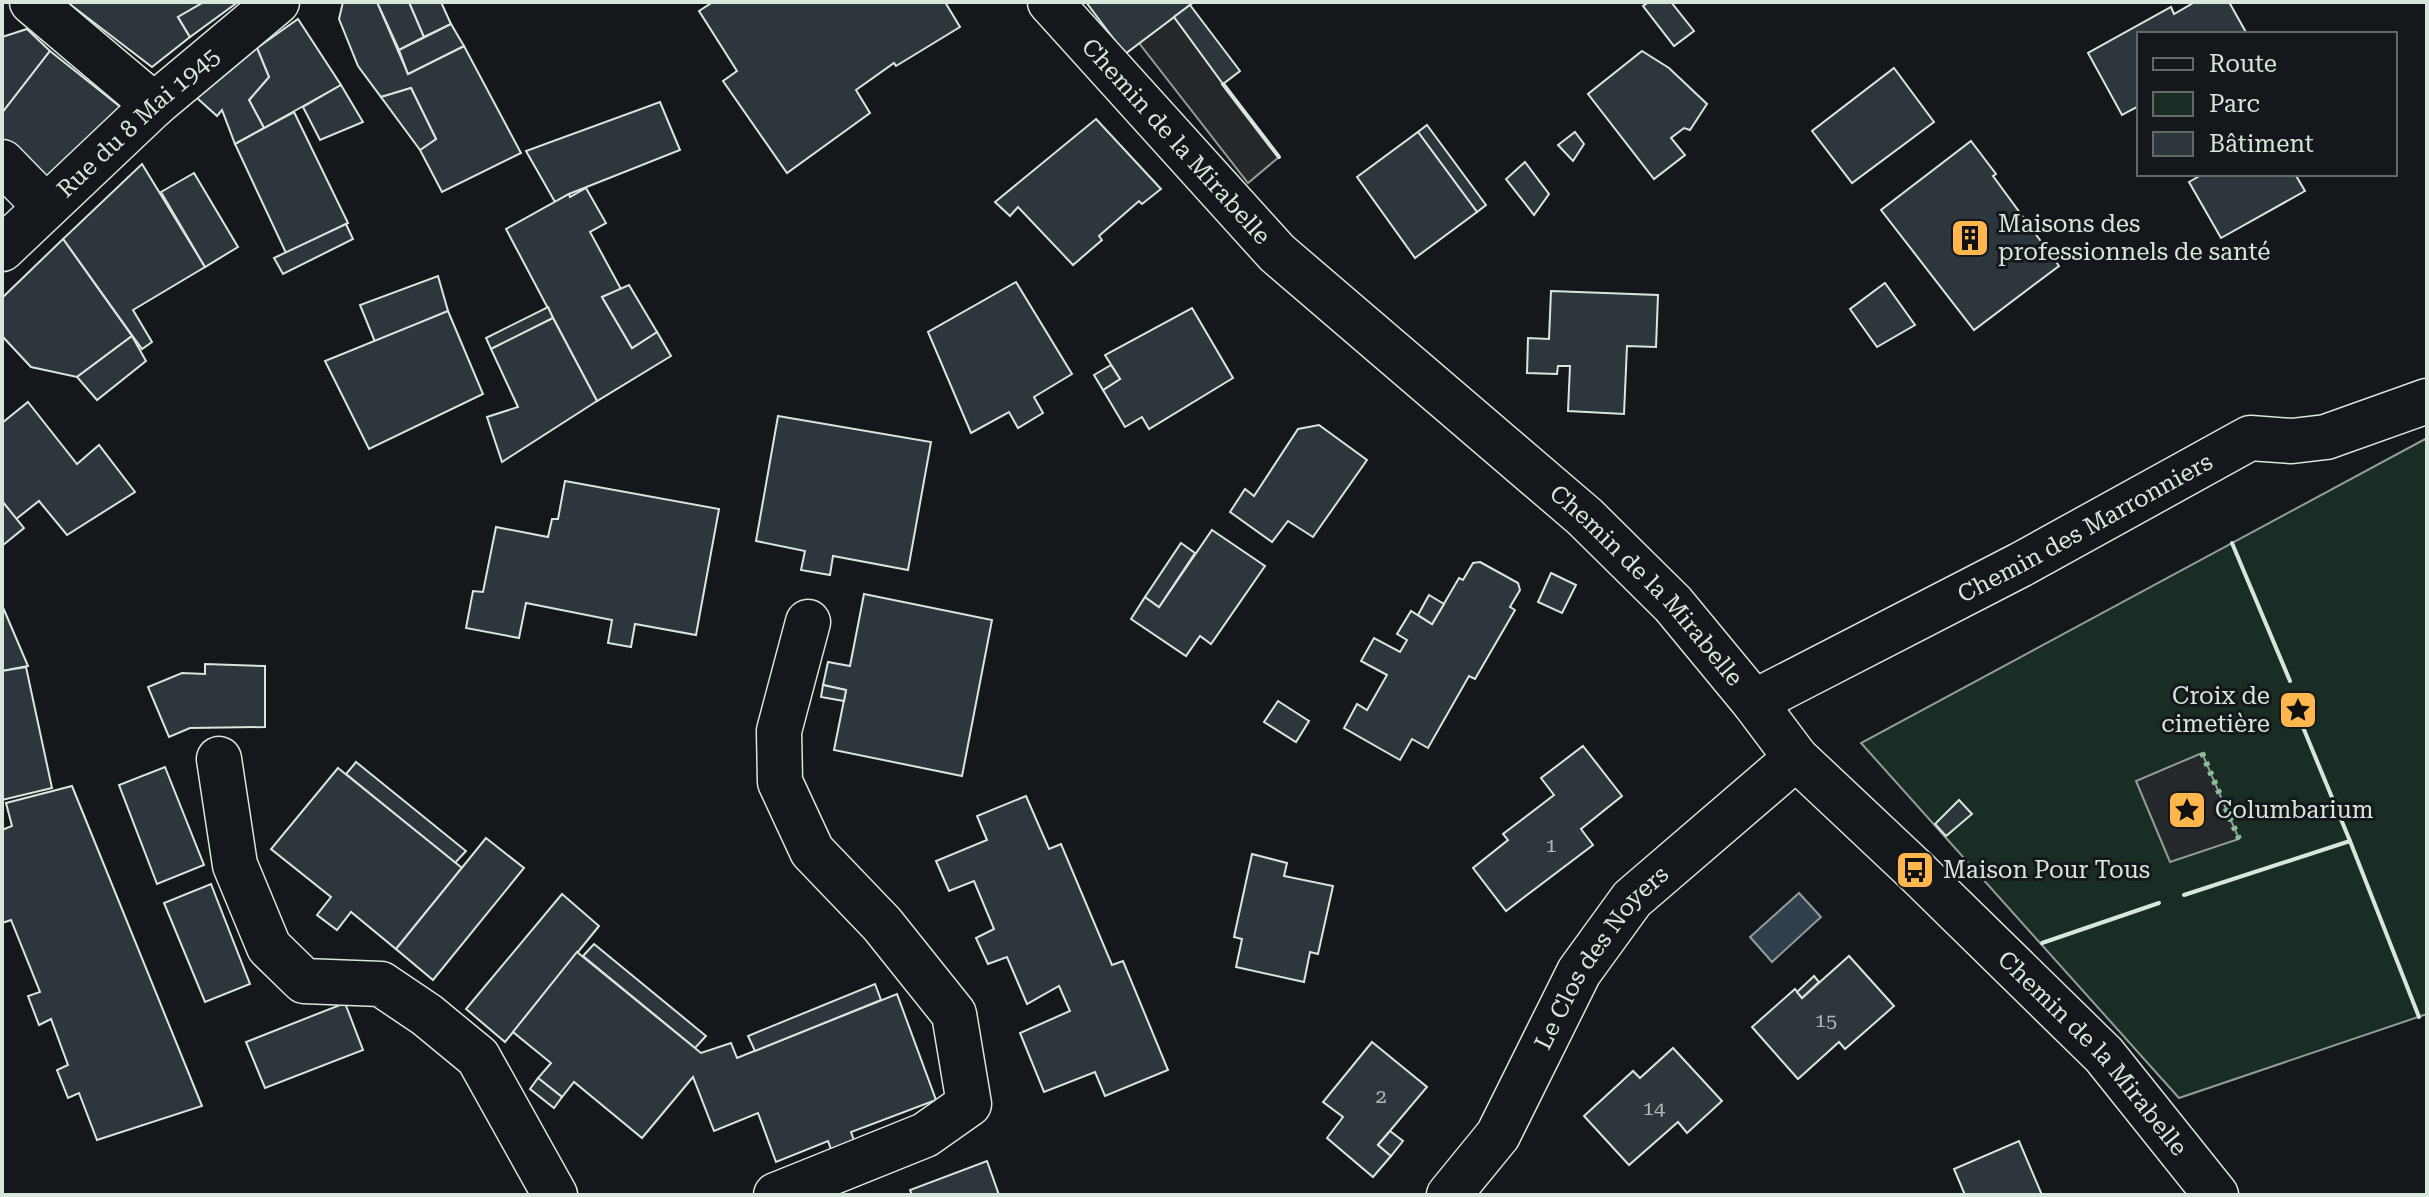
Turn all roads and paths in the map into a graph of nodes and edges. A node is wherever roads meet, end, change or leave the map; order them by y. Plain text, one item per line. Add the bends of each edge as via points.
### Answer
1 (32, 2) edge
2 (277, 2) edge
3 (1050, 2) edge
4 (154, 105) junction
5 (2, 162) edge
6 (46, 207) junction
7 (2, 249) edge
8 (2427, 401) edge
9 (808, 622) dead end
10 (1754, 702) junction
11 (1796, 758) junction
12 (219, 759) dead end
13 (555, 1195) edge
14 (776, 1195) edge
15 (1449, 1195) edge
16 (2216, 1195) edge

1 - 4 street
2 - 4 street, Rue du 8 Mai 1945
3 - 10 street, Chemin de la Mirabelle via 1277,253 1585,517 1673,604
4 - 6 street, Rue du 8 Mai 1945
5 - 6 street
6 - 7 street, Rue du 8 Mai 1945
8 - 10 street, Chemin des Marronniers via 2326,437 2250,438 2020,565
9 - 14 street via 779,731 780,782 812,851 882,924 954,1014 969,1104 925,1135
10 - 11 street, Chemin de la Mirabelle
11 - 15 street, Le Clos des Noyers via 1632,899 1579,972 1498,1135
11 - 16 street, Chemin de la Mirabelle via 2104,1055
12 - 13 street via 235,865 269,947 304,981 381,984 478,1057

